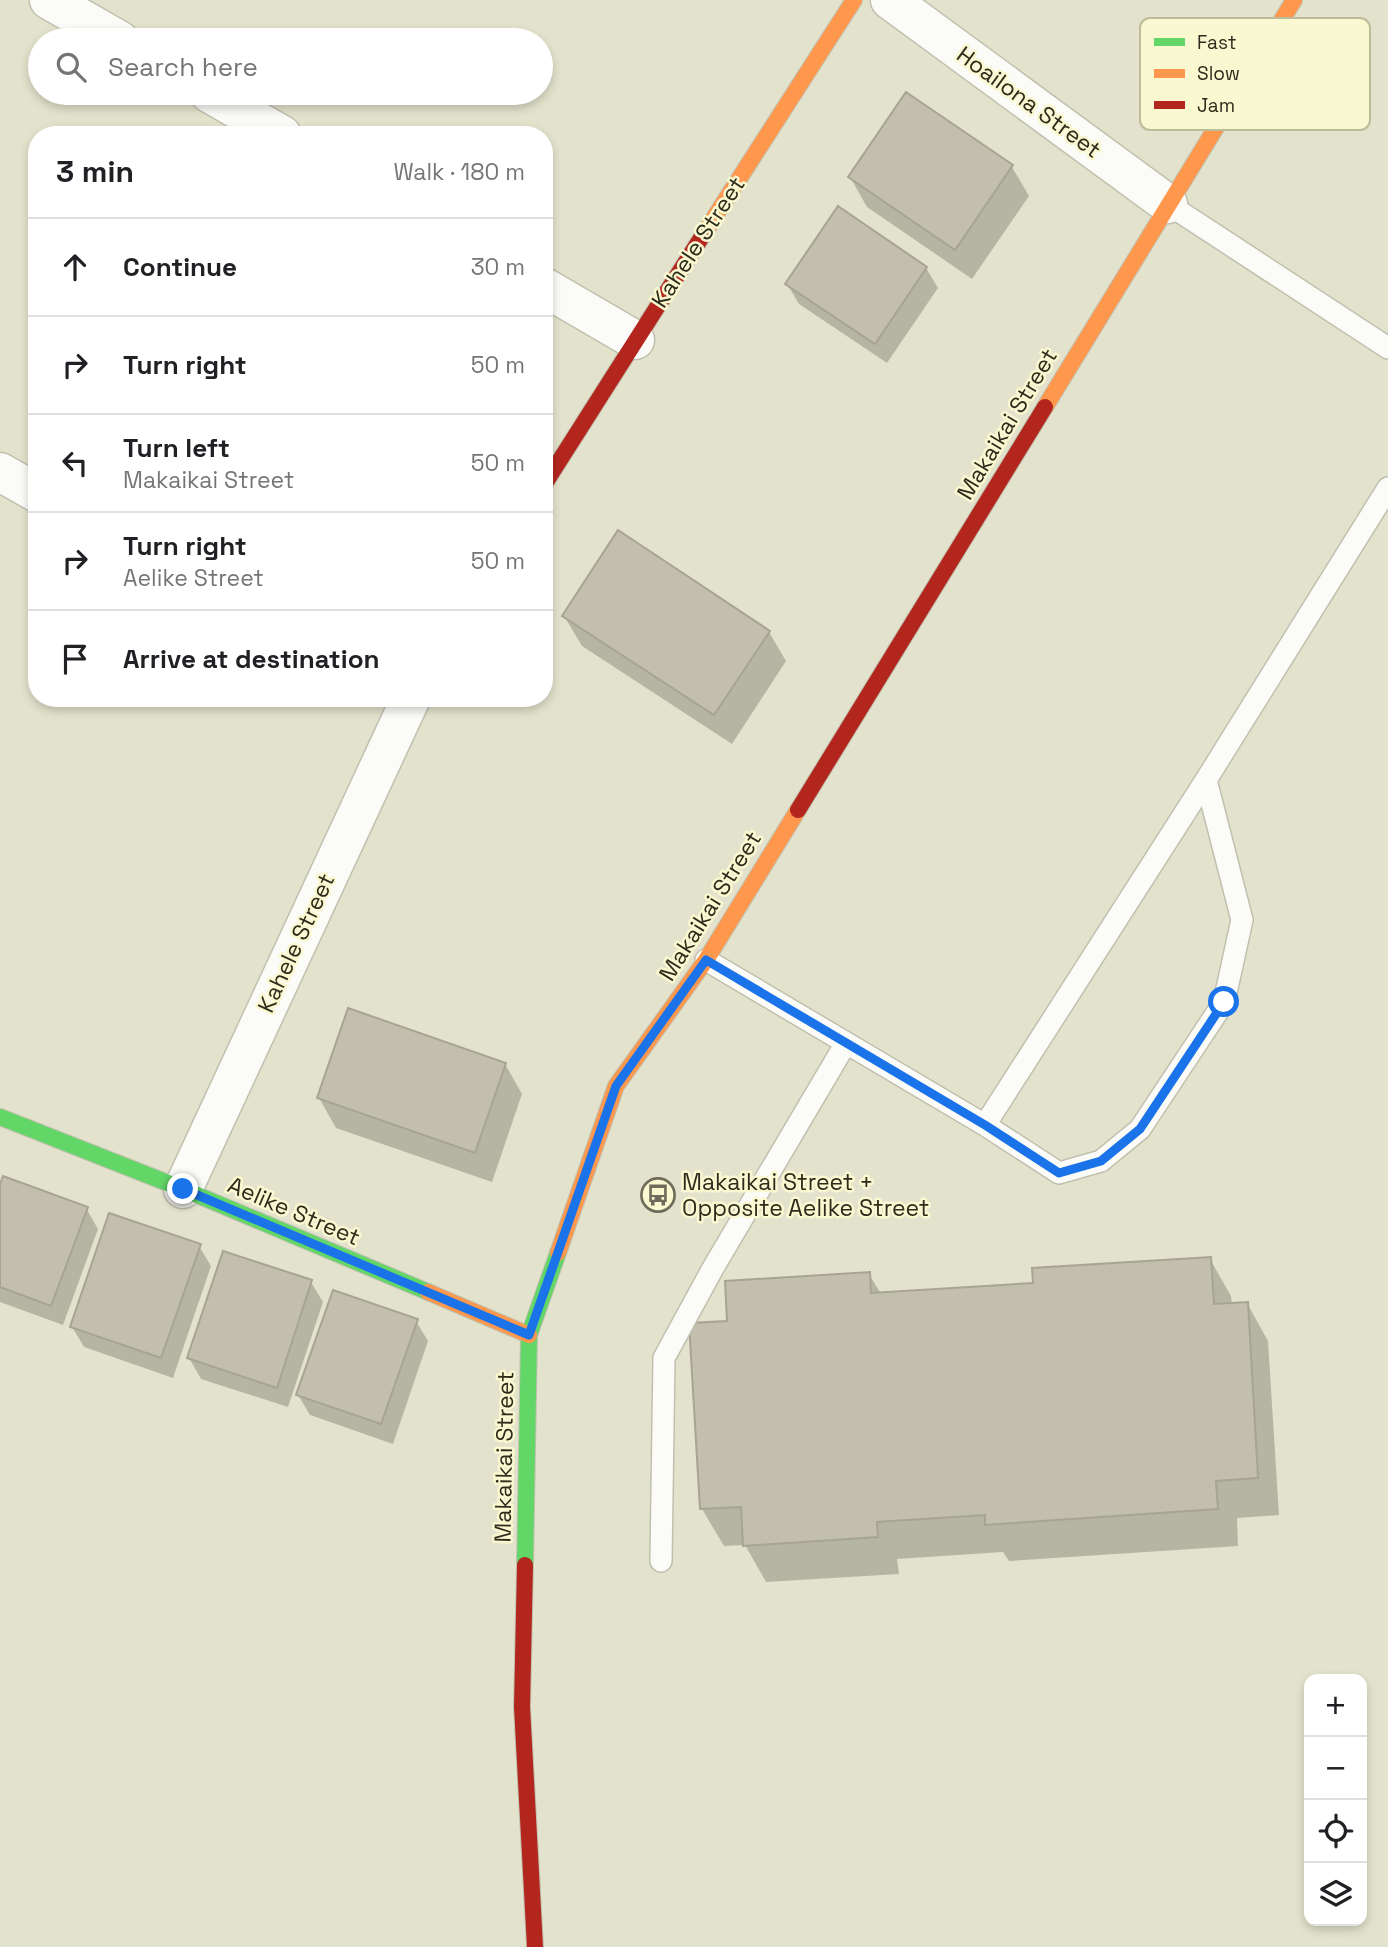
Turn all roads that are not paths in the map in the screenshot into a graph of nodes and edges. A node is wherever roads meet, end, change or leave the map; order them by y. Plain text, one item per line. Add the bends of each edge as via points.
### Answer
1 (49, 0) edge
2 (854, 0) edge
3 (890, 0) edge
4 (1294, 0) edge
5 (1283, 18) edge
6 (98, 28) edge
7 (230, 105) edge
8 (266, 126) edge
9 (1214, 130) edge
10 (1168, 204) junction
11 (553, 292) edge
12 (635, 340) junction
13 (1388, 348) edge
14 (553, 471) edge
15 (0, 472) edge
16 (28, 488) edge
17 (1388, 488) edge
18 (400, 707) edge
19 (1206, 780) junction
20 (706, 960) junction
21 (846, 1043) junction
22 (0, 1117) edge
23 (985, 1125) junction
24 (183, 1189) junction
25 (529, 1335) junction
26 (662, 1561) dead end
27 (535, 1947) edge

1 - 6 street
2 - 12 street, Kahele Street
3 - 10 street, Hoailona Street
4 - 5 street, Makaikai Street
7 - 8 street
9 - 10 street, Makaikai Street
10 - 13 lane
10 - 20 street, Makaikai Street
11 - 12 street
12 - 14 street, Kahele Street
15 - 16 street
17 - 19 lane
18 - 24 street, Kahele Street
19 - 23 lane
19 - 23 lane via 1242,920 1224,1002 1140,1129 1101,1161 1059,1173
20 - 21 lane
20 - 25 street, Makaikai Street via 616,1086
21 - 23 lane
21 - 26 lane via 664,1358
22 - 24 street, Aelike Street
24 - 25 street, Aelike Street
25 - 27 street, Makaikai Street via 522,1707

